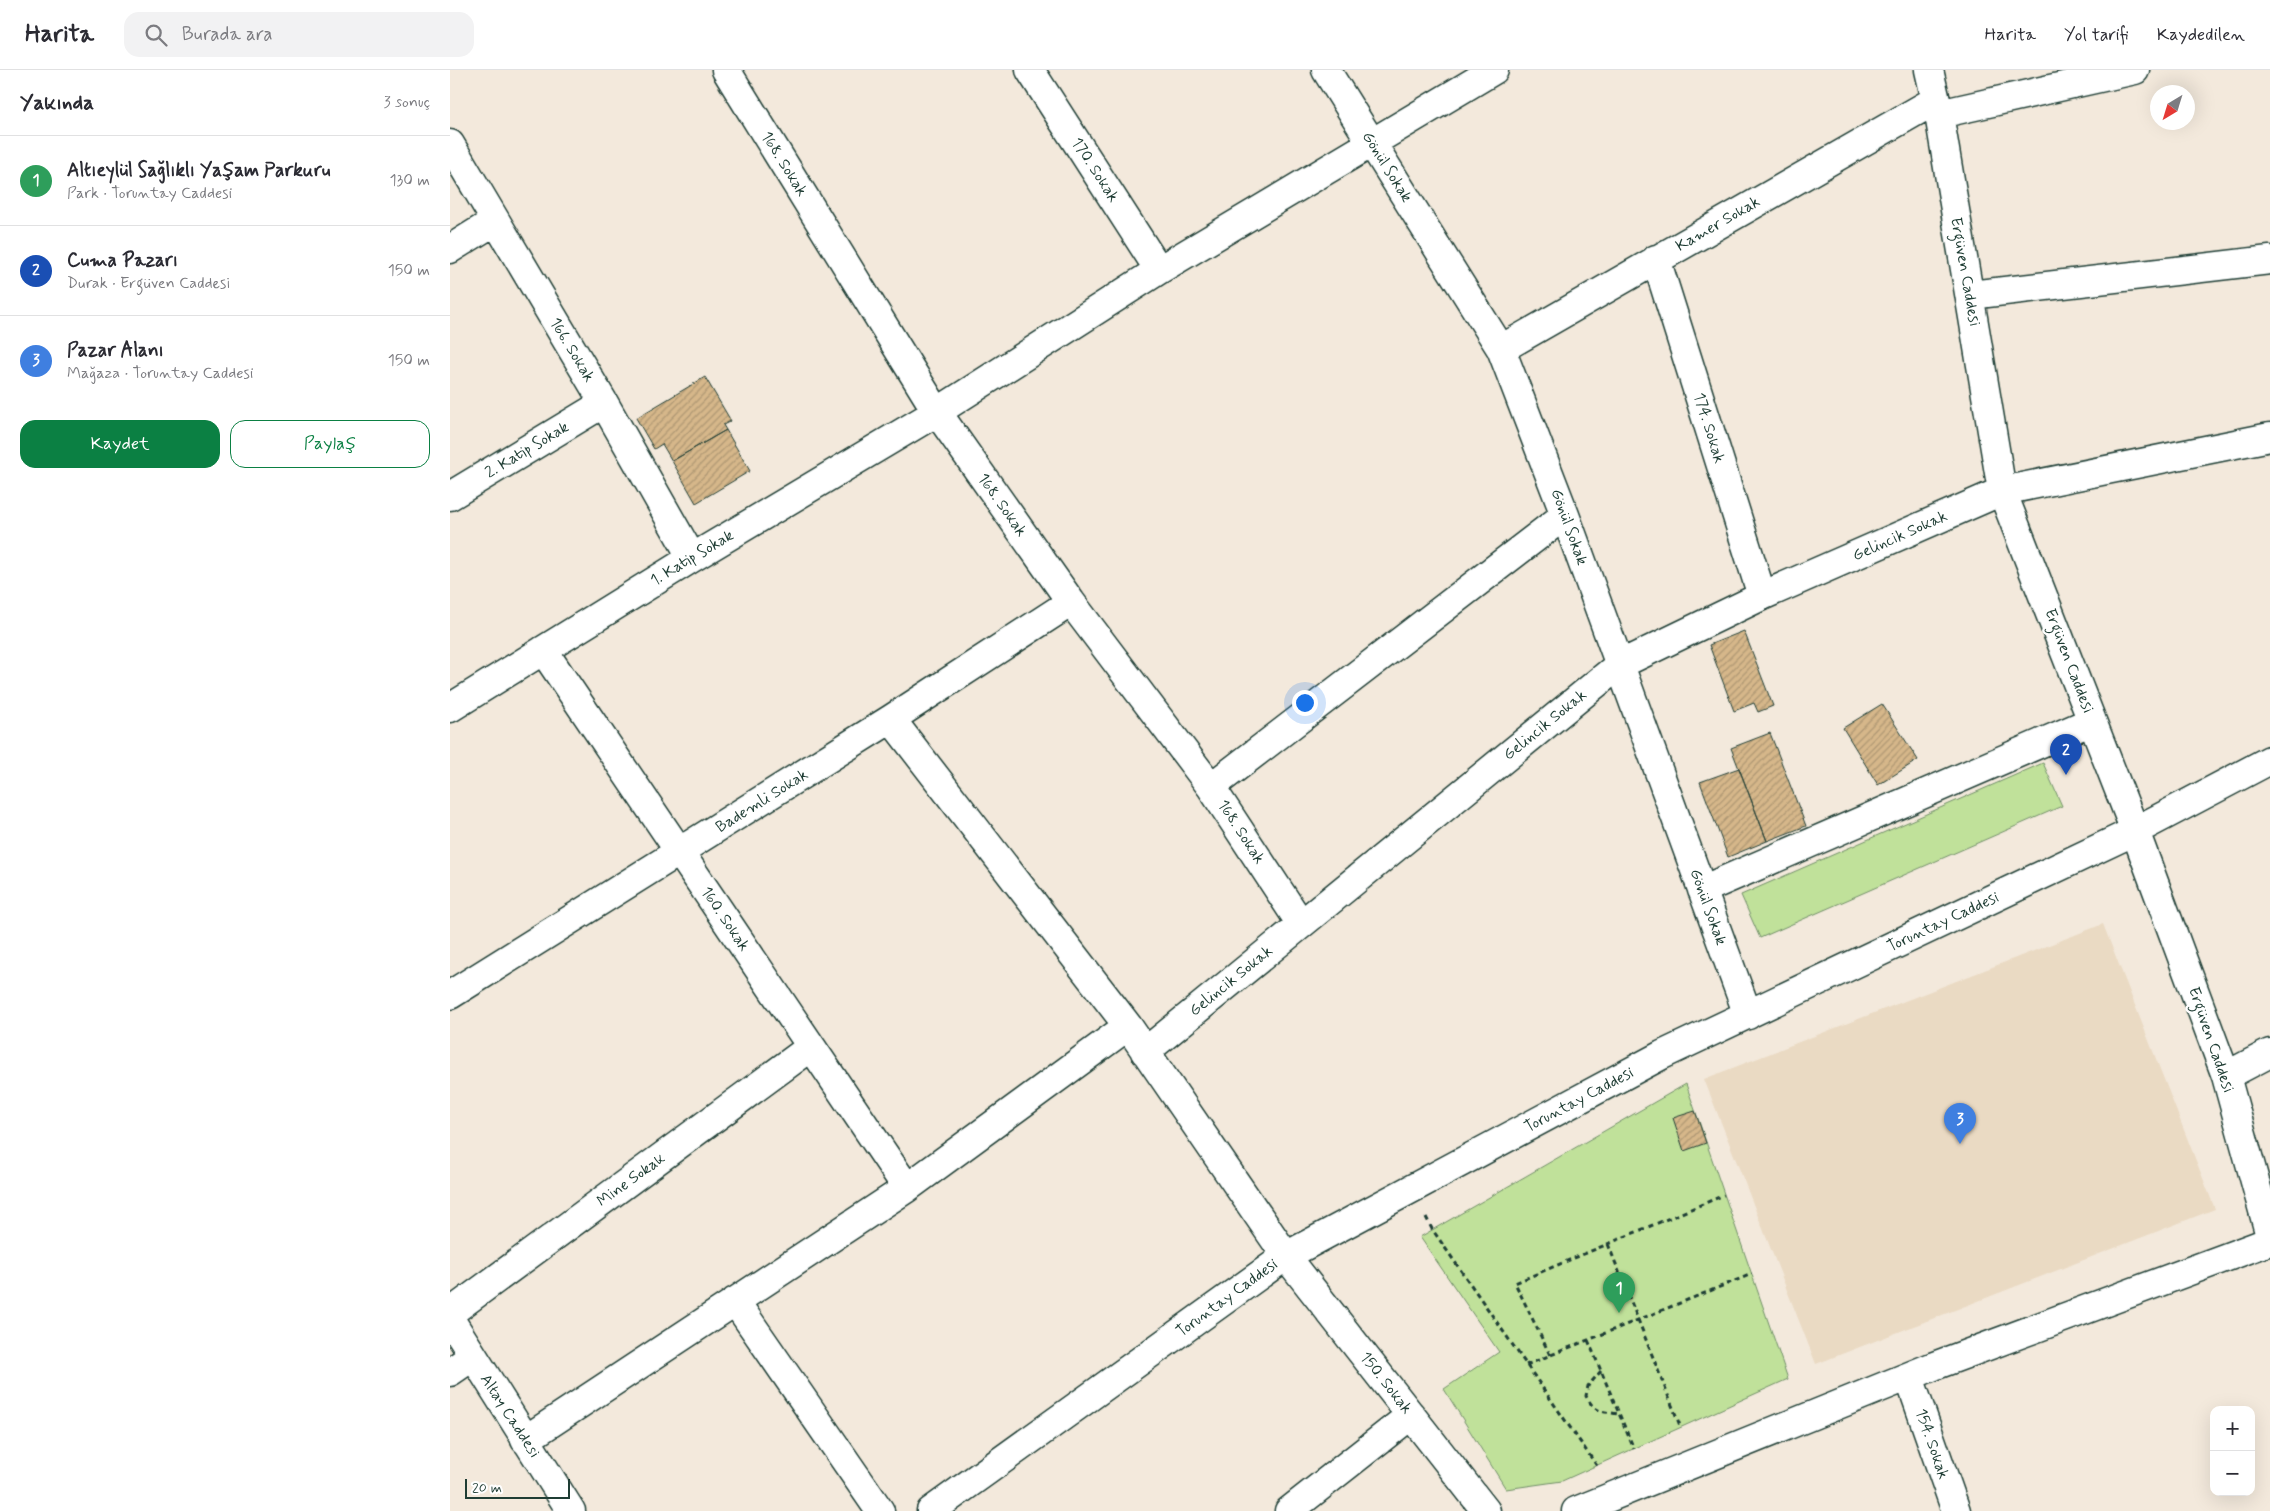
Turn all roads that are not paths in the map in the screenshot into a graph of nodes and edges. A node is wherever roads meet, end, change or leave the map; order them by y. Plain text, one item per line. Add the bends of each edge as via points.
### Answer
1 (726, 70) edge
2 (1030, 70) edge
3 (1326, 70) edge
4 (1494, 70) edge
5 (1929, 70) edge
6 (2135, 70) edge
7 (1937, 107) junction
8 (1372, 143) junction
9 (450, 144) edge
10 (496, 222) junction
11 (450, 249) edge
12 (1656, 259) junction
13 (2270, 260) edge
14 (1159, 270) junction
15 (1970, 295) junction
16 (1500, 349) junction
17 (604, 404) junction
18 (937, 412) junction
19 (2270, 437) edge
20 (454, 486) edge
21 (2002, 491) junction
22 (1565, 515) junction
23 (692, 558) junction
24 (1762, 596) junction
25 (1071, 602) junction
26 (543, 650) junction
27 (1619, 665) junction
28 (450, 708) edge
29 (891, 719) junction
30 (2092, 720) junction
31 (2270, 760) edge
32 (1211, 787) junction
33 (2135, 832) junction
34 (680, 852) junction
35 (1702, 890) junction
36 (1301, 924) junction
37 (450, 995) edge
38 (1748, 1015) junction
39 (1128, 1026) junction
40 (811, 1047) junction
41 (1145, 1052) junction
42 (2270, 1053) edge
43 (2226, 1076) junction
44 (907, 1188) junction
45 (2270, 1236) edge
46 (2270, 1241) edge
47 (1286, 1256) junction
48 (735, 1301) junction
49 (450, 1313) edge
50 (450, 1319) edge
51 (472, 1357) junction
52 (450, 1372) edge
53 (1909, 1377) junction
54 (1411, 1415) junction
55 (525, 1440) junction
56 (568, 1510) edge
57 (880, 1511) edge
58 (931, 1511) edge
59 (1289, 1511) edge
60 (1486, 1511) edge
61 (1576, 1511) edge
62 (1956, 1511) edge

1 - 18 street, 168. Sokak
2 - 14 street, 170. Sokak
3 - 8 street, Gönül Sokak
4 - 8 street, 1. Katip Sokak
5 - 7 street, Ergüven Caddesi
6 - 7 street, Kamer Sokak
7 - 12 street, Kamer Sokak
7 - 15 street, Ergüven Caddesi
8 - 14 street, 1. Katip Sokak
8 - 16 street, Gönül Sokak
9 - 10 street, 166. Sokak
10 - 11 street
10 - 17 street, 166. Sokak
12 - 16 street, Kamer Sokak
12 - 24 street, 174. Sokak
13 - 15 street
14 - 18 street, 1. Katip Sokak
15 - 21 street, Ergüven Caddesi
16 - 22 street, Gönül Sokak
17 - 20 street, 2. Katip Sokak
17 - 23 street, 166. Sokak
18 - 23 street, 1. Katip Sokak
18 - 25 street, 168. Sokak
19 - 21 street, Gelincik Sokak
21 - 24 street, Gelincik Sokak
21 - 30 street, Ergüven Caddesi
22 - 27 street, Gönül Sokak
22 - 32 street
23 - 26 street, 1. Katip Sokak
24 - 27 street, Gelincik Sokak
25 - 29 street, Bademli Sokak
25 - 32 street, 168. Sokak
26 - 28 street, 1. Katip Sokak
26 - 34 street, 160. Sokak
27 - 35 street, Gönül Sokak
27 - 36 street, Gelincik Sokak
29 - 34 street, Bademli Sokak
29 - 39 street, 150. Sokak
30 - 33 street, Ergüven Caddesi
30 - 35 street
31 - 33 street, Toruntay Caddesi
32 - 36 street, 168. Sokak
33 - 38 street, Toruntay Caddesi
33 - 43 street, Ergüven Caddesi
34 - 37 street, Bademli Sokak
34 - 40 street, 160. Sokak
35 - 38 street, Gönül Sokak
36 - 41 street, Gelincik Sokak
38 - 47 street, Toruntay Caddesi via 1662,1055
39 - 41 street, 150. Sokak
39 - 44 street
40 - 44 street, 160. Sokak
40 - 49 street, Mine Sokak
41 - 47 street, 150. Sokak
42 - 43 street
43 - 45 street, Ergüven Caddesi
44 - 48 street
46 - 53 street
47 - 54 street, 150. Sokak
47 - 58 street, Toruntay Caddesi
48 - 55 street
48 - 57 street
50 - 51 street, Altay Caddesi
51 - 52 street
51 - 55 street, Altay Caddesi
53 - 61 street
53 - 62 street, 154. Sokak
54 - 59 street
54 - 60 street, 150. Sokak
55 - 56 street, Altay Caddesi

